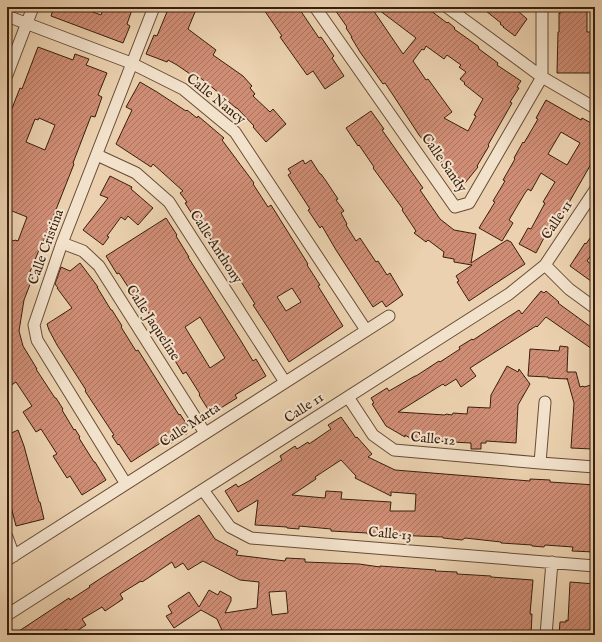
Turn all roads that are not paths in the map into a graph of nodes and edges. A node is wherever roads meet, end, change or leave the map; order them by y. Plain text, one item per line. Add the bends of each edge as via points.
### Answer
1 (33, 7) edge
2 (154, 7) edge
3 (316, 7) edge
4 (447, 7) edge
5 (542, 7) edge
6 (7, 16) edge
7 (27, 23) junction
8 (131, 63) junction
9 (7, 75) edge
10 (542, 77) junction
11 (595, 108) edge
12 (97, 155) junction
13 (594, 196) edge
14 (62, 243) junction
15 (545, 265) junction
16 (595, 308) edge
17 (389, 316) dead end
18 (366, 330) junction
19 (285, 382) junction
20 (348, 397) junction
21 (545, 402) dead end
22 (205, 433) junction
23 (540, 463) junction
24 (595, 467) edge
25 (126, 484) junction
26 (204, 490) junction
27 (7, 537) edge
28 (11, 558) edge
29 (552, 562) junction
30 (595, 566) edge
31 (7, 615) edge
32 (546, 635) edge

1 - 7 street
2 - 8 street, Calle Cristina
3 - 10 street, Calle Sandy via 455,206 469,203
4 - 10 street
5 - 10 street
6 - 7 street, Calle Nancy
7 - 8 street, Calle Nancy
7 - 9 street
8 - 12 street, Calle Cristina
8 - 18 street, Calle Nancy via 183,89 235,132
10 - 11 street
12 - 14 street, Calle Cristina
12 - 19 street, Calle Anthony via 136,173 169,202
13 - 15 street, Calle 11
14 - 22 street, Calle Jaqueline via 83,251 99,266
14 - 25 street, Calle Cristina via 34,324 37,340
15 - 16 street via 569,289
15 - 20 street, Calle 11 via 509,294
17 - 18 street, Calle Marta
18 - 19 street, Calle Marta
19 - 22 street, Calle Marta
20 - 23 street, Calle 12 via 373,435 394,450
20 - 26 street, Calle 11
21 - 23 street
22 - 25 street, Calle Marta
23 - 24 street, Calle 12
25 - 28 street, Calle Marta
26 - 29 street, Calle 13 via 230,527 251,538
26 - 31 street, Calle 11
27 - 28 street
29 - 30 street, Calle 13
29 - 32 street

